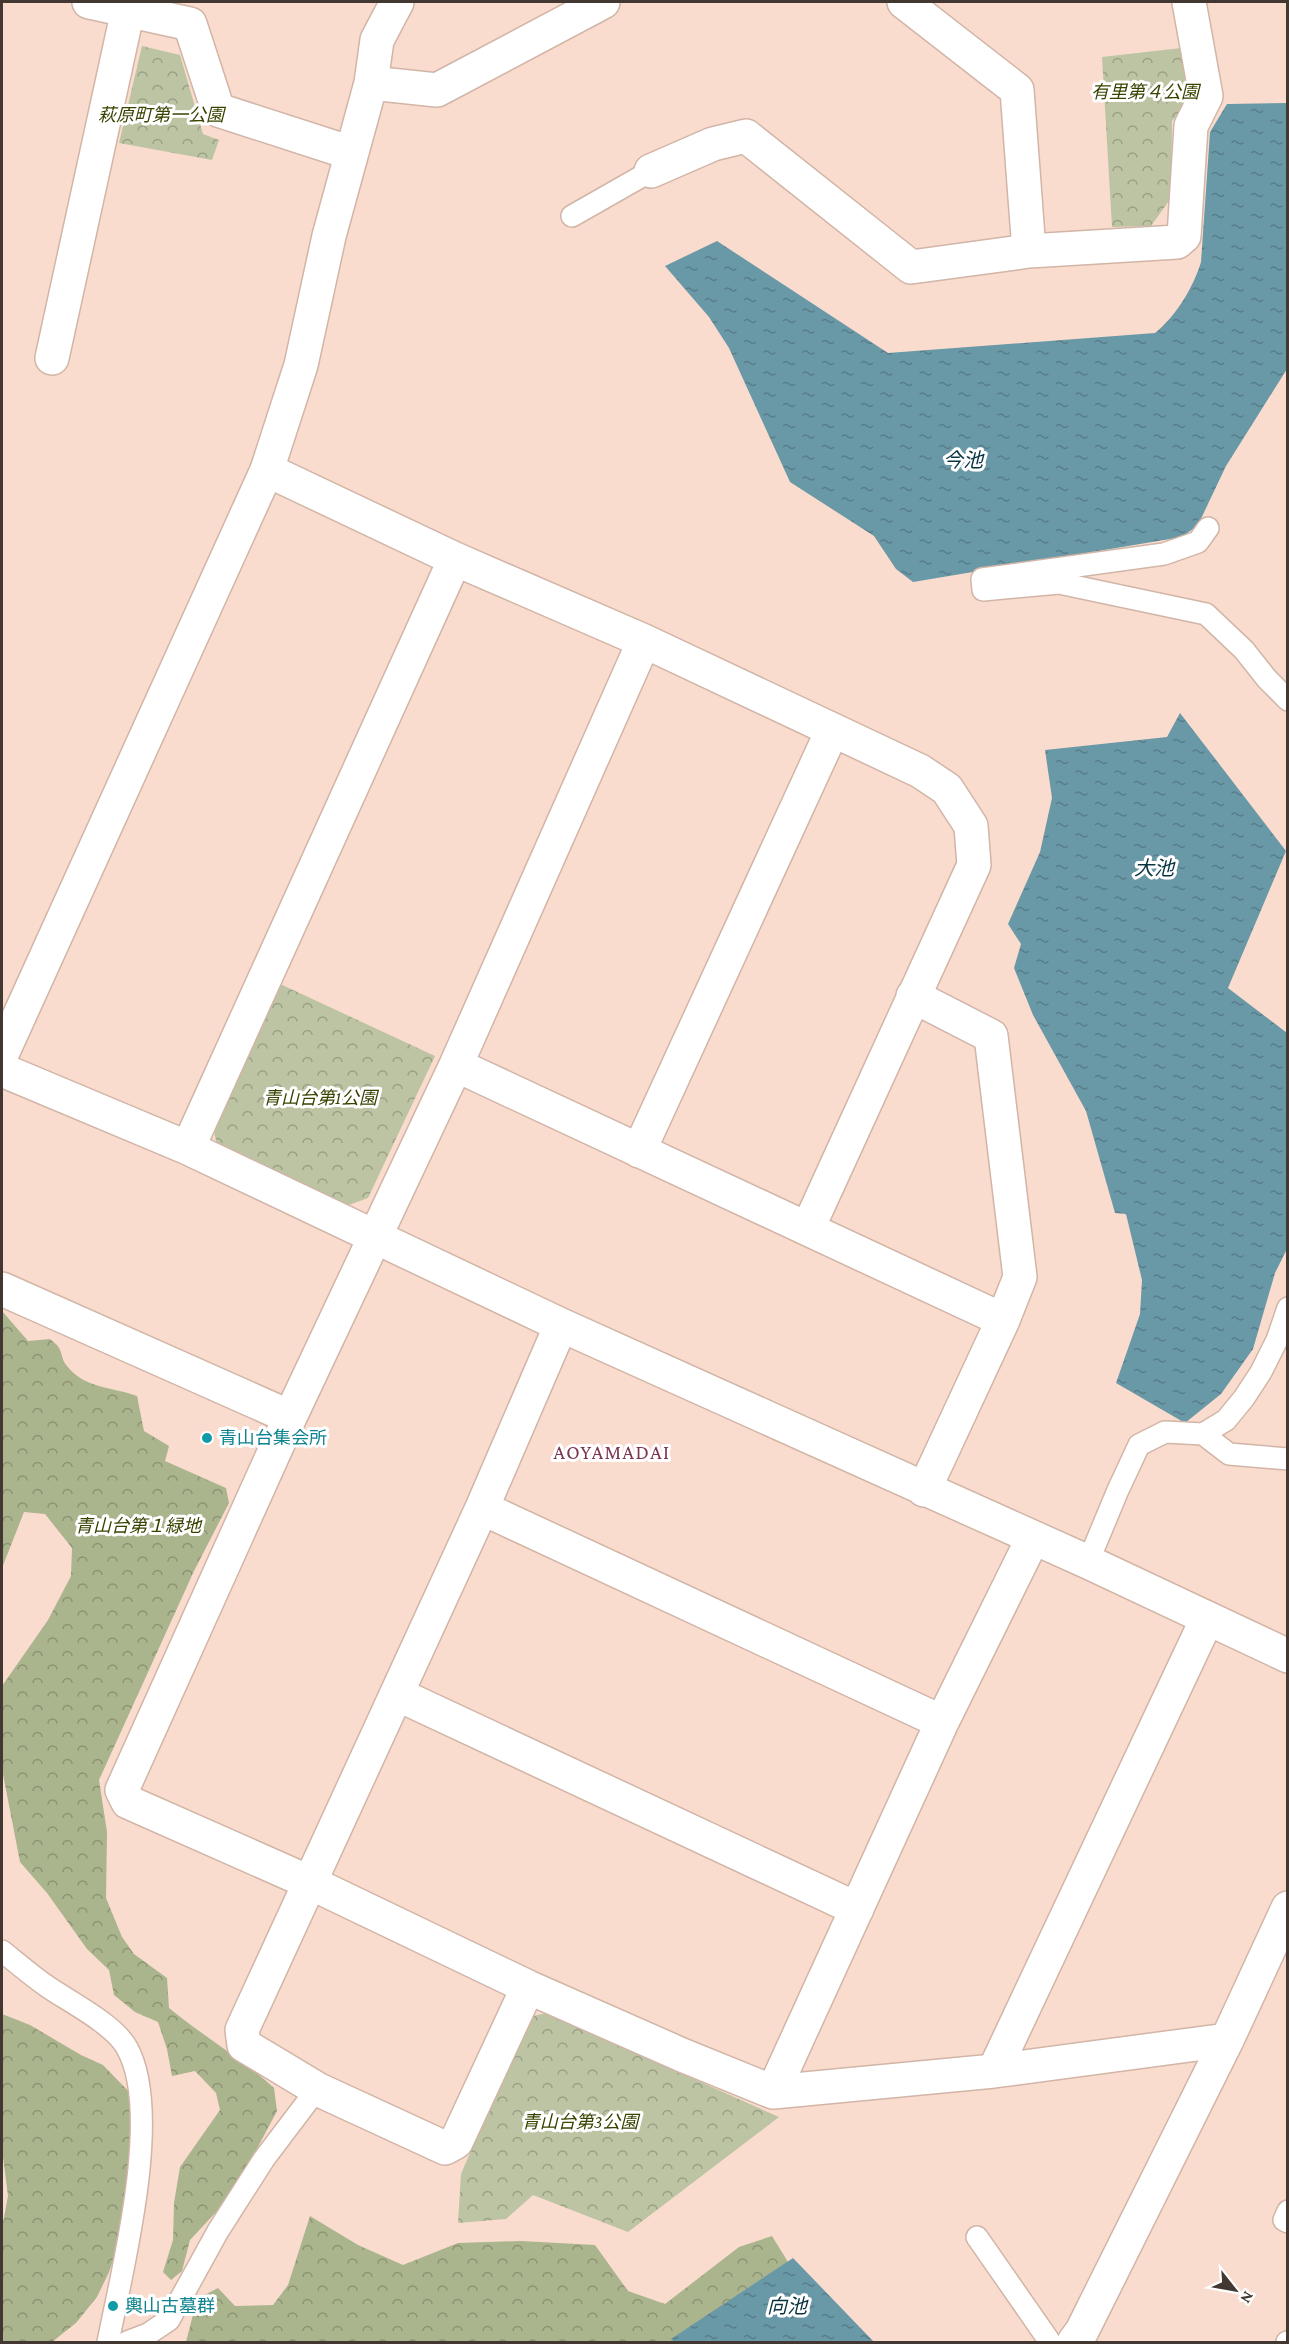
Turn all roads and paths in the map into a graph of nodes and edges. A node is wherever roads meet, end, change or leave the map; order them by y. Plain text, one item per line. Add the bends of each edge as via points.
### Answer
1 (89, 2) edge
2 (397, 2) edge
3 (603, 2) edge
4 (904, 2) edge
5 (1189, 2) edge
6 (128, 10) junction
7 (371, 83) junction
8 (351, 153) junction
9 (651, 171) joint
10 (572, 216) dead end
11 (1029, 251) junction
12 (52, 358) dead end
13 (267, 470) junction
14 (1208, 528) dead end
15 (455, 559) junction
16 (644, 641) junction
17 (1287, 700) edge
18 (832, 731) junction
19 (913, 996) junction
20 (2, 1054) edge
21 (456, 1065) junction
22 (2, 1070) edge
23 (188, 1148) junction
24 (639, 1151) junction
25 (808, 1228) junction
26 (374, 1236) junction
27 (2, 1289) edge
28 (1287, 1308) edge
29 (1003, 1320) junction
30 (561, 1325) junction
31 (290, 1417) junction
32 (1203, 1434) junction
33 (1287, 1459) edge
34 (924, 1490) junction
35 (482, 1508) junction
36 (1033, 1538) junction
37 (1088, 1562) junction
38 (1207, 1619) junction
39 (1287, 1656) edge
40 (397, 1694) junction
41 (942, 1722) junction
42 (311, 1883) junction
43 (1287, 1908) edge
44 (857, 1909) junction
45 (2, 1951) edge
46 (528, 1987) junction
47 (1227, 2040) junction
48 (994, 2071) junction
49 (317, 2089) junction
50 (773, 2092) junction
51 (1287, 2211) edge
52 (1287, 2222) edge
53 (977, 2237) dead end
54 (1086, 2339) edge
55 (108, 2343) edge
56 (127, 2343) edge
57 (1050, 2343) edge

1 - 6 street
2 - 7 street via 377,40
3 - 7 street via 437,90
4 - 11 street via 1017,90
5 - 11 street via 1206,96 1191,126 1184,236 1177,242
6 - 8 street via 190,24 218,110
6 - 12 street
7 - 8 street
8 - 13 street via 301,365
9 - 10 lane
9 - 11 street via 713,144 746,136 911,267
13 - 15 street
13 - 20 street
14 - 17 lane via 1198,542 1164,554 982,579 983,590 1059,583 1206,614
15 - 16 street
15 - 23 street
16 - 18 street
16 - 21 street
18 - 19 street via 920,771 947,789 971,826 974,865
18 - 24 street
19 - 25 street
19 - 29 street via 991,1036 1020,1277
21 - 24 street
21 - 26 street
22 - 23 street
23 - 26 street
24 - 25 street
25 - 29 street
26 - 30 street
26 - 31 street
27 - 31 street
28 - 32 lane via 1262,1372 1226,1420
29 - 34 street
30 - 34 street
30 - 35 street
31 - 42 street via 122,1790 128,1802
32 - 33 lane via 1229,1454
32 - 37 lane via 1165,1432 1139,1445
34 - 36 street
35 - 40 street
35 - 41 street
36 - 37 street
36 - 41 street
37 - 38 street
38 - 39 street
38 - 48 street
40 - 42 street
40 - 44 street
41 - 44 street
42 - 46 street
42 - 49 street via 242,2030 244,2045
43 - 47 street
44 - 50 street
45 - 55 lane via 105,2024 127,2047 140,2085 141,2137 132,2224
46 - 49 street via 456,2142 445,2148
46 - 50 street
47 - 48 street
47 - 54 street
48 - 50 street
49 - 56 lane via 218,2230 169,2320
51 - 52 lane
53 - 57 lane

